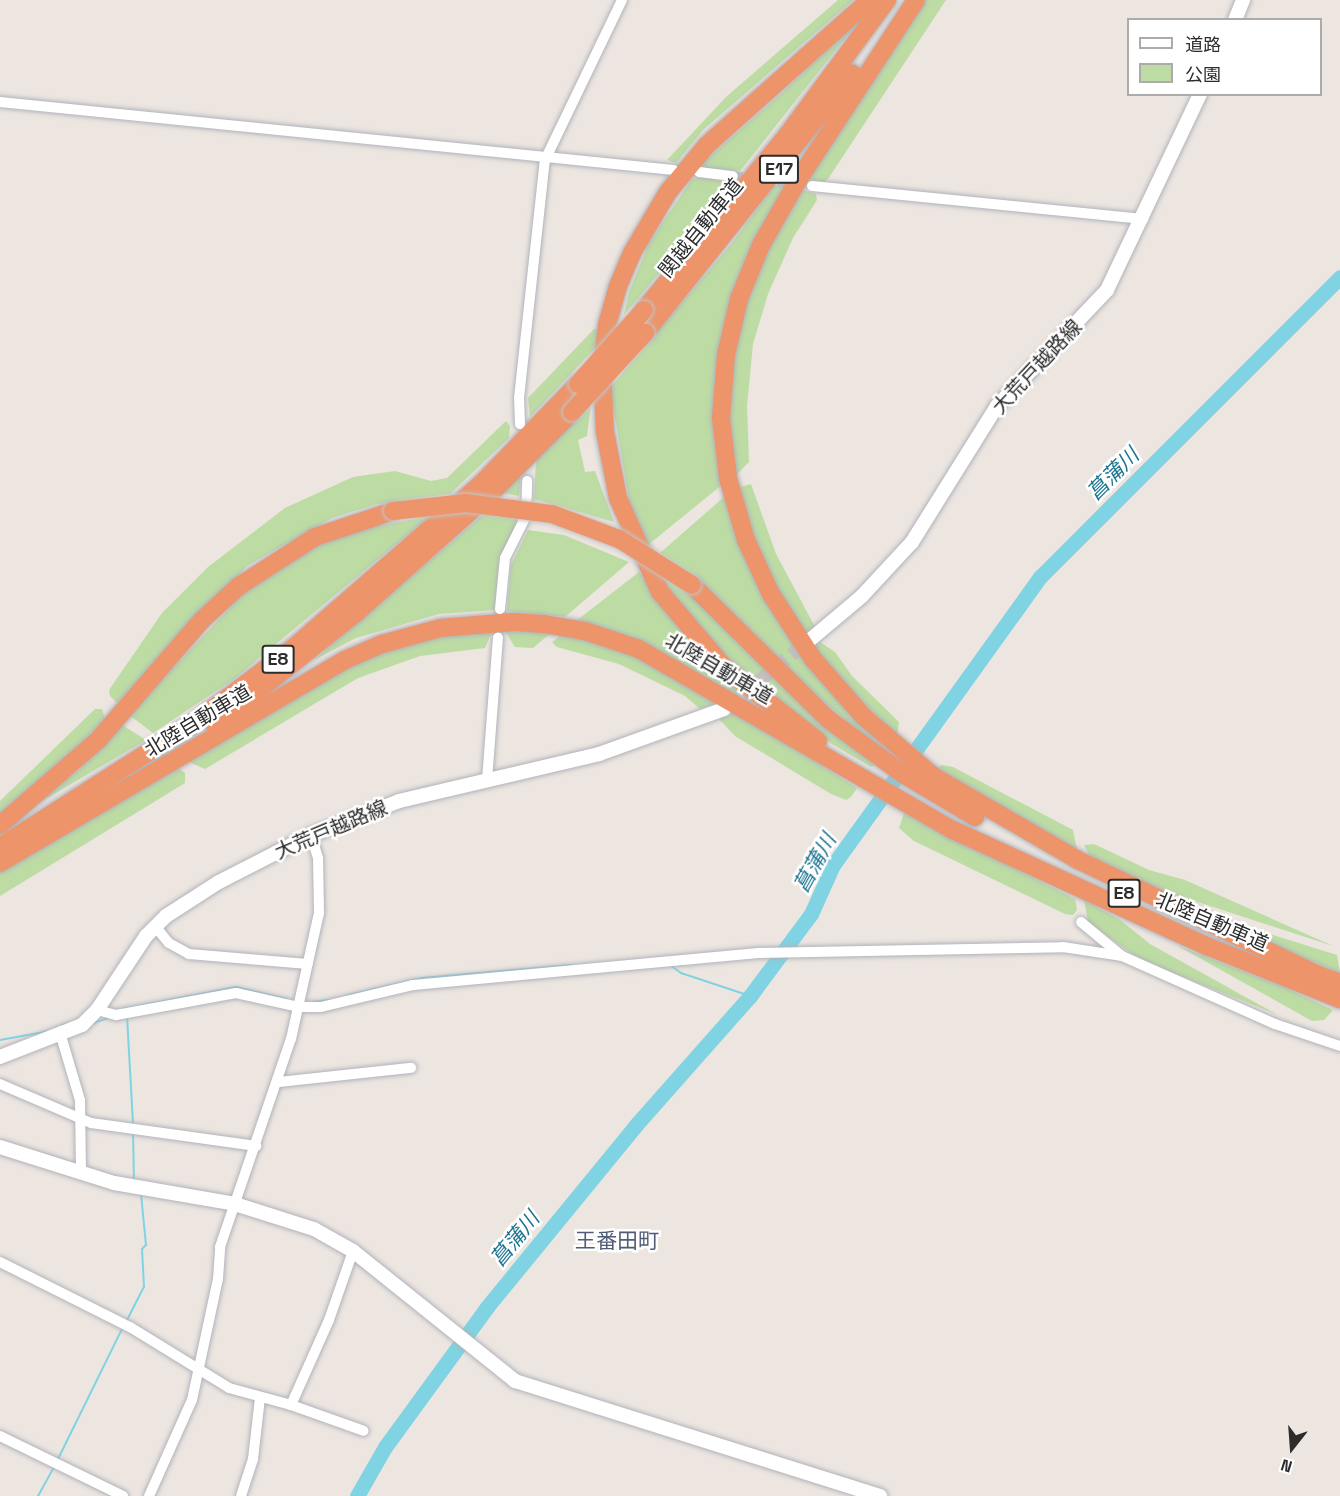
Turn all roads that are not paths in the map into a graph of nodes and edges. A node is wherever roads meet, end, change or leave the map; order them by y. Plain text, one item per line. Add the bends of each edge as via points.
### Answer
1 (622, 0) edge
2 (870, 0) edge
3 (887, 0) edge
4 (906, 0) edge
5 (916, 0) edge
6 (1244, 0) edge
7 (1236, 18) edge
8 (1199, 96) edge
9 (0, 102) edge
10 (545, 160) junction
11 (674, 170) dead end
12 (699, 172) dead end
13 (733, 176) tunnel mouth
14 (812, 186) tunnel mouth
15 (1143, 219) junction
16 (530, 435) junction
17 (527, 481) dead end
18 (500, 609) dead end
19 (498, 638) dead end
20 (811, 639) tunnel mouth
21 (724, 709) tunnel mouth
22 (865, 776) junction
23 (487, 780) junction
24 (921, 793) junction
25 (66, 824) junction
26 (0, 825) edge
27 (311, 835) junction
28 (0, 847) edge
29 (0, 863) edge
30 (1081, 922) dead end
31 (155, 927) junction
32 (1122, 956) junction
33 (308, 964) junction
34 (1332, 987) edge
35 (299, 1007) junction
36 (97, 1010) junction
37 (61, 1036) junction
38 (1340, 1046) edge
39 (0, 1057) edge
40 (411, 1068) dead end
41 (279, 1082) junction
42 (0, 1084) edge
43 (81, 1120) junction
44 (256, 1146) junction
45 (0, 1147) edge
46 (81, 1174) junction
47 (235, 1204) junction
48 (353, 1251) junction
49 (0, 1262) edge
50 (199, 1373) junction
51 (260, 1398) junction
52 (291, 1405) junction
53 (364, 1431) dead end
54 (0, 1436) edge
55 (123, 1496) edge
56 (149, 1496) edge
57 (241, 1496) edge
58 (880, 1496) edge

1 - 10 street
2 - 22 highway via 707,145 668,192 632,253 618,286 607,325 602,371 605,432 618,498 660,592 700,643 741,682
3 - 16 highway, 関越自動車道 / E17, bridge via 767,160 644,310
4 - 16 highway, 関越自動車道 / E17, bridge via 796,148 645,333 572,412
5 - 24 highway via 826,134 762,245 731,329 722,387 728,478 757,566 813,658 846,698 892,742
6 - 7 main road
8 - 15 main road, 大荒戸越路線
9 - 10 street
10 - 11 street
10 - 16 street via 519,398
12 - 13 street
14 - 15 street
15 - 20 main road, 大荒戸越路線 via 1107,290 997,406 912,542 862,596
16 - 25 highway, 北陸自動車道 / E8 via 482,501 302,659 200,736
16 - 28 highway, 北陸自動車道 / E8 via 480,486 293,648 171,738
17 - 18 street via 526,516 505,558
19 - 23 street
21 - 23 main road, 大荒戸越路線 via 599,754
22 - 24 highway
22 - 25 highway, 北陸自動車道 / E8 via 639,649 564,627 474,624 408,635 345,660
23 - 27 main road, 大荒戸越路線 via 399,801
24 - 26 highway, 北陸自動車道, bridge via 812,704 692,585 619,539 552,514 466,503 393,511 315,537 255,573 202,620 98,740
24 - 34 highway via 1078,860
24 - 34 highway, 北陸自動車道 / E8 via 1060,878 1209,947
25 - 29 highway, 北陸自動車道 / E8
27 - 31 main road, 大荒戸越路線 via 194,896
27 - 33 street via 318,858 320,898
30 - 32 street
31 - 33 street via 169,943 189,954
31 - 36 main road, 大荒戸越路線
32 - 35 street via 1063,947 759,953 413,985 321,1007
32 - 38 street via 1275,1024
33 - 35 street
35 - 36 street via 236,993 116,1015
35 - 41 street
36 - 37 main road, 大荒戸越路線 via 82,1025
37 - 39 main road, 大荒戸越路線
37 - 43 street via 76,1082
40 - 41 street
41 - 44 street
42 - 43 street
43 - 44 street
43 - 46 street
44 - 47 street
45 - 46 main road
46 - 47 main road
47 - 48 main road via 294,1221
47 - 50 street via 220,1247
48 - 52 street via 329,1320
48 - 58 main road via 499,1371 529,1386
49 - 50 street via 130,1327
50 - 51 street
50 - 56 street via 175,1444
51 - 52 street
51 - 57 street via 253,1459
52 - 53 street
54 - 55 street

